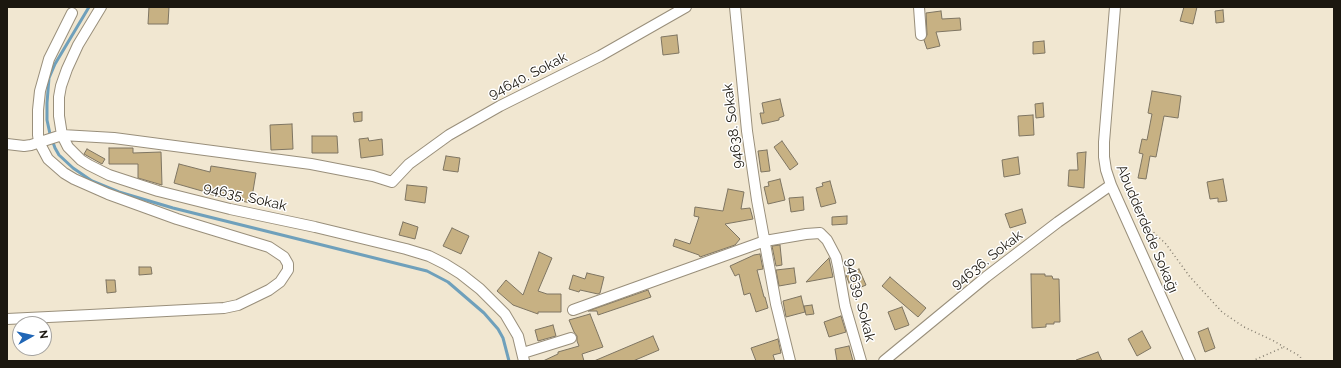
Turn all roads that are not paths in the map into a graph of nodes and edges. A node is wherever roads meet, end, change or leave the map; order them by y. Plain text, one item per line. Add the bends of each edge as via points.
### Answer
1 (101, 7) edge
2 (686, 7) edge
3 (735, 7) edge
4 (919, 7) edge
5 (1115, 7) edge
6 (72, 13) dead end
7 (921, 35) dead end
8 (62, 135) junction
9 (39, 142) junction
10 (7, 144) edge
11 (1111, 185) junction
12 (765, 241) junction
13 (574, 310) dead end
14 (7, 319) edge
15 (571, 338) dead end
16 (524, 357) edge
17 (790, 361) edge
18 (861, 361) edge
19 (884, 361) edge
20 (1190, 361) edge

1 - 8 street, 94635. Sokak via 78,45 61,86 59,108
2 - 8 street, 94640. Sokak via 449,136 408,164 392,182 304,163 114,138
3 - 12 street, 94638. Sokak via 747,131
4 - 7 street
5 - 11 street, Abudderdede Sokağı via 1104,142 1106,170
6 - 9 street via 54,48 42,81 38,110
8 - 9 street
8 - 16 street, 94635. Sokak via 68,147 81,160 109,175 158,191 429,256 461,274 505,314 518,336
9 - 10 street via 24,146
9 - 14 street via 48,159 74,179 192,224 269,247 284,257 288,270 280,282 269,290 238,305 224,308
11 - 19 street, 94636. Sokak via 986,277
11 - 20 street, Abudderdede Sokağı
12 - 13 street
12 - 17 street, 94638. Sokak via 776,304
12 - 18 street, 94639. Sokak via 815,233 820,233 827,240 838,266 845,306
15 - 16 street

